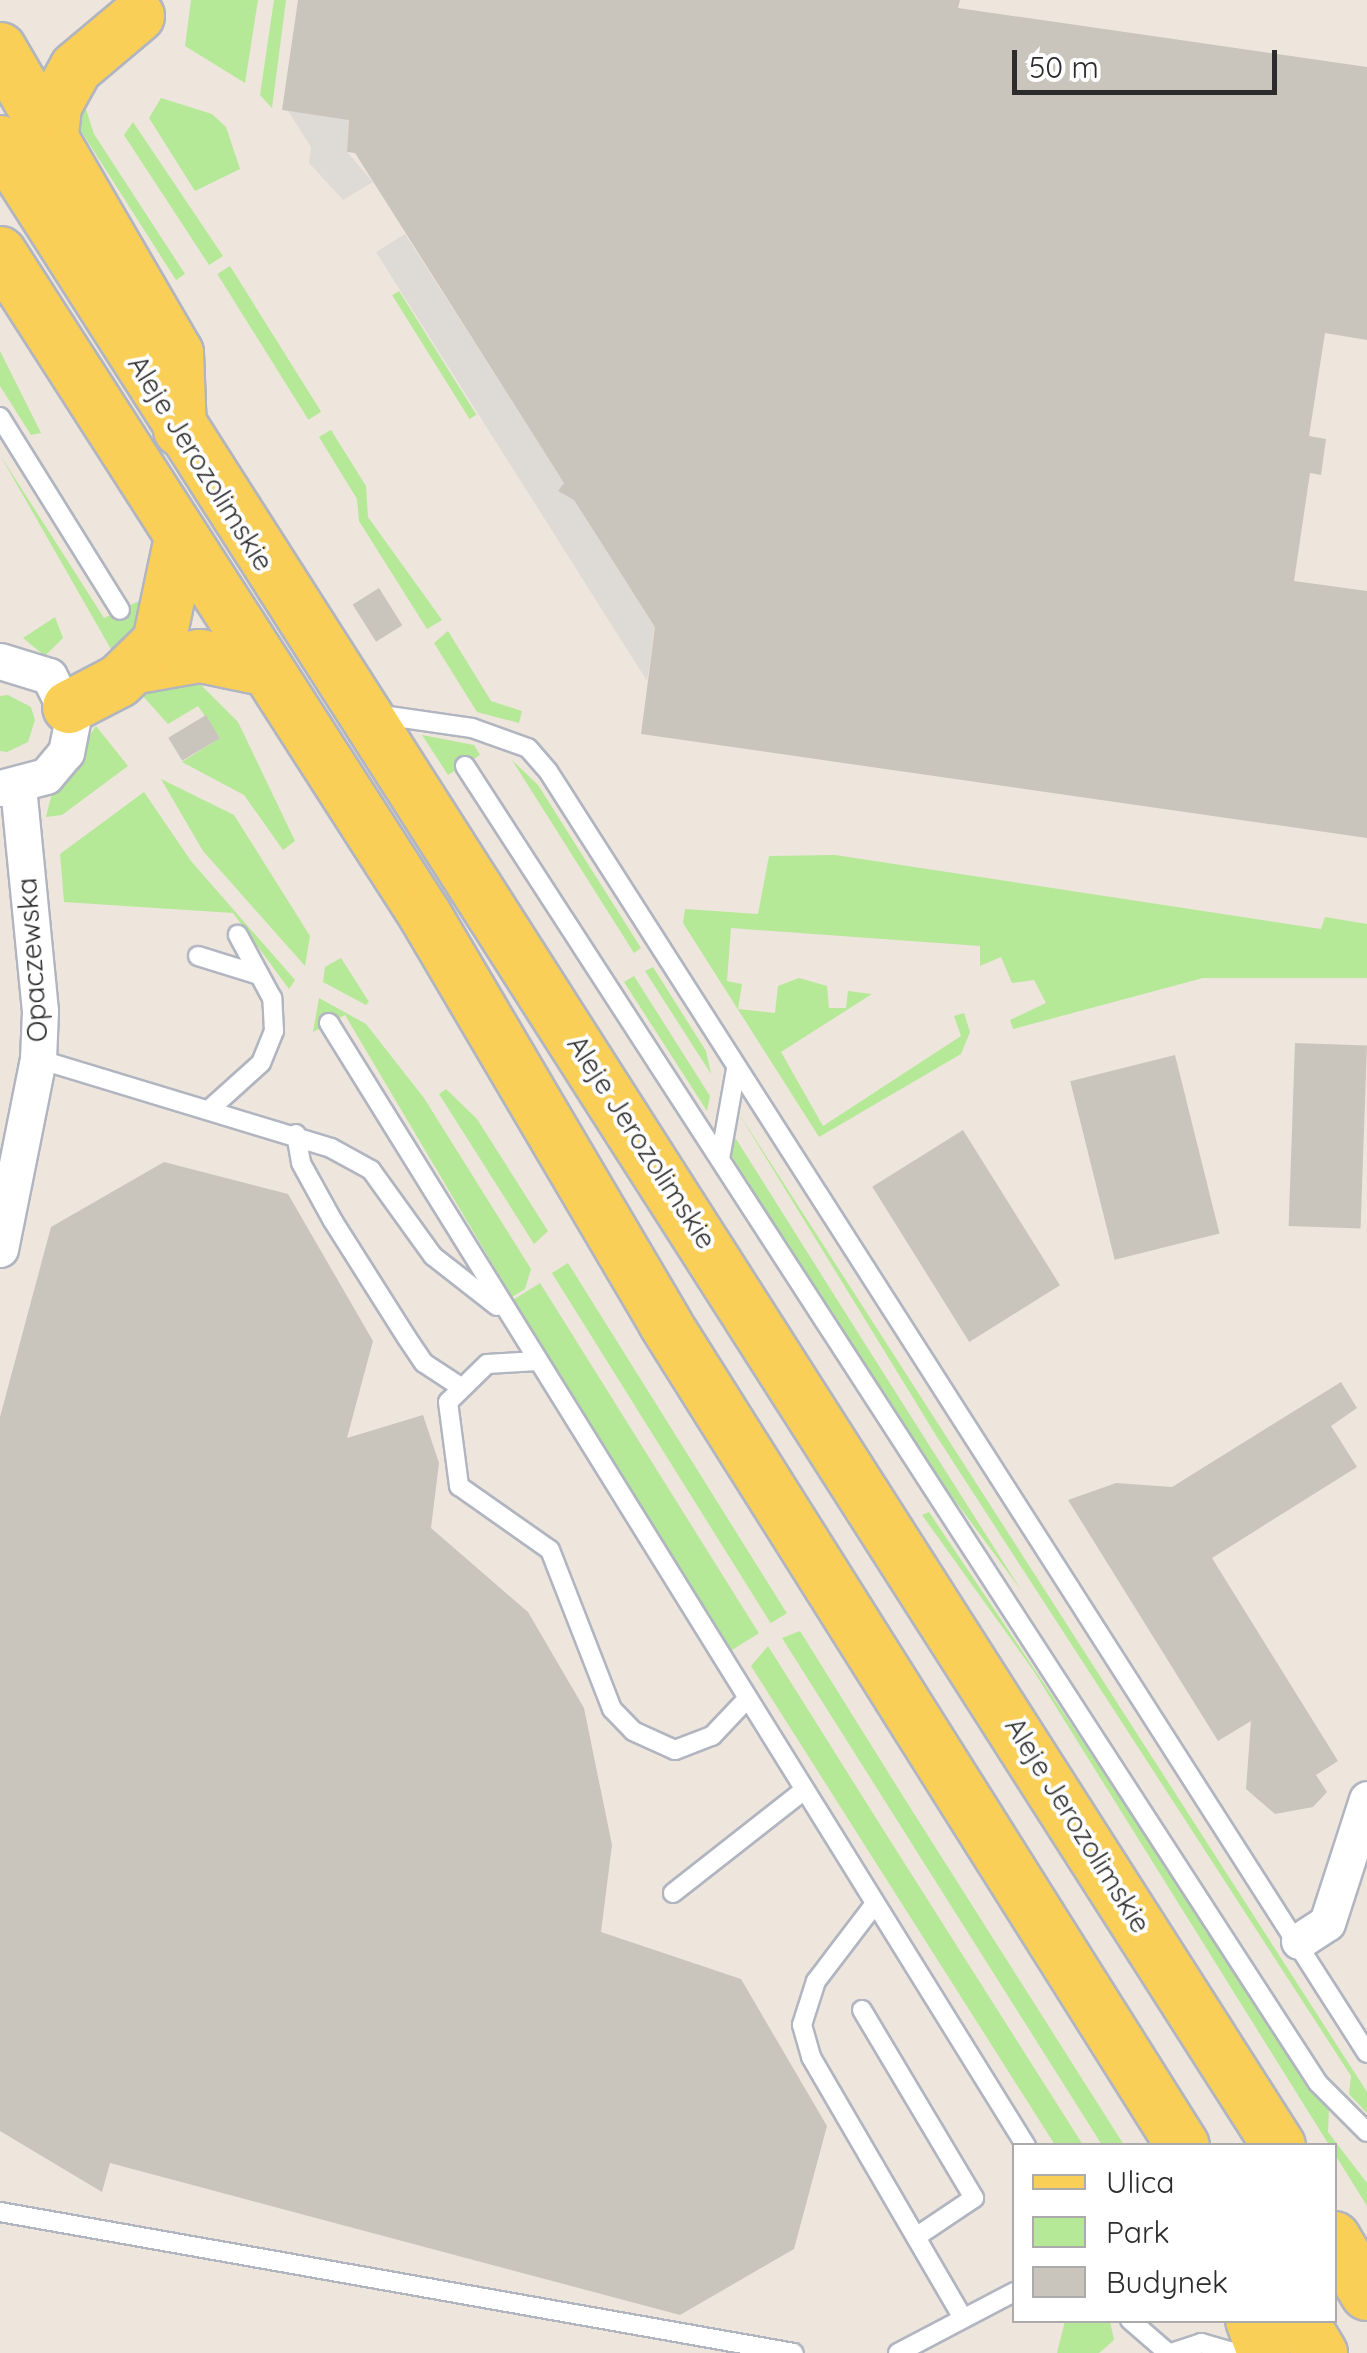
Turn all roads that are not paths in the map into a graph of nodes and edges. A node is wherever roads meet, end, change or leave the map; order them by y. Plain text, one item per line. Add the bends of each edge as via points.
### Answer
1 (144, 8) edge
2 (0, 49) edge
3 (52, 135) junction
4 (0, 142) edge
5 (0, 253) edge
6 (0, 284) edge
7 (50, 342) junction
8 (0, 417) edge
9 (180, 431) junction
10 (180, 542) junction
11 (120, 610) dead end
12 (1, 651) edge
13 (138, 667) junction
14 (264, 670) junction
15 (69, 706) junction
16 (360, 713) junction
17 (465, 766) dead end
18 (9, 788) edge
19 (238, 935) dead end
20 (198, 956) dead end
21 (260, 975) junction
22 (329, 1023) dead end
23 (38, 1059) junction
24 (736, 1069) junction
25 (211, 1108) junction
26 (296, 1134) junction
27 (720, 1159) junction
28 (0, 1249) edge
29 (506, 1313) junction
30 (537, 1361) junction
31 (459, 1386) junction
32 (746, 1700) junction
33 (803, 1791) junction
34 (1365, 1814) edge
35 (673, 1892) dead end
36 (874, 1905) junction
37 (1299, 1942) junction
38 (862, 2010) dead end
39 (1367, 2053) edge
40 (1367, 2132) edge
41 (1024, 2143) edge
42 (1181, 2143) edge
43 (1277, 2143) edge
44 (0, 2212) edge
45 (916, 2237) junction
46 (1337, 2243) edge
47 (1012, 2293) edge
48 (1367, 2294) edge
49 (963, 2318) junction
50 (1134, 2323) edge
51 (1253, 2323) edge
52 (1304, 2323) edge
53 (794, 2353) edge
54 (898, 2353) edge
55 (1170, 2353) edge
56 (1237, 2353) edge
57 (1264, 2353) edge
58 (1321, 2353) edge

1 - 3 main road via 76,68 55,106
2 - 3 main road
3 - 9 main road via 177,353
4 - 9 main road, Aleje Jerozolimskie
5 - 7 main road
6 - 7 main road
7 - 10 main road
8 - 11 lane
9 - 16 main road, Aleje Jerozolimskie
10 - 13 main road via 169,621
10 - 14 main road
12 - 15 street via 39,669
13 - 14 main road via 200,656
13 - 15 main road
14 - 42 main road via 424,916 665,1323
15 - 18 street via 66,752 46,776
16 - 24 lane via 429,718 528,748 590,831
16 - 43 main road, Aleje Jerozolimskie via 742,1294
17 - 27 lane
18 - 23 street, Opaczewska
19 - 21 lane
20 - 21 lane
21 - 25 lane via 274,1008 271,1042 254,1072
22 - 29 lane
23 - 25 lane
23 - 28 street, Opaczewska
24 - 27 lane
24 - 37 lane
25 - 26 lane
26 - 29 lane via 371,1170 433,1256
26 - 31 lane via 301,1163 397,1322 424,1363
27 - 40 lane via 1318,2083
29 - 30 lane
30 - 31 lane via 487,1364
30 - 32 lane
31 - 32 lane via 446,1426 459,1486 550,1550 612,1709 633,1730 675,1750 712,1736
32 - 33 lane
33 - 35 lane
33 - 36 lane
34 - 37 street via 1326,1922
36 - 41 lane
36 - 45 lane via 816,1981 802,2025 811,2057
37 - 39 lane
38 - 45 lane via 974,2198
44 - 53 lane
45 - 49 lane
46 - 48 main road
47 - 49 lane
49 - 54 lane
50 - 55 lane
51 - 57 main road
52 - 58 main road
55 - 56 lane via 1201,2343

